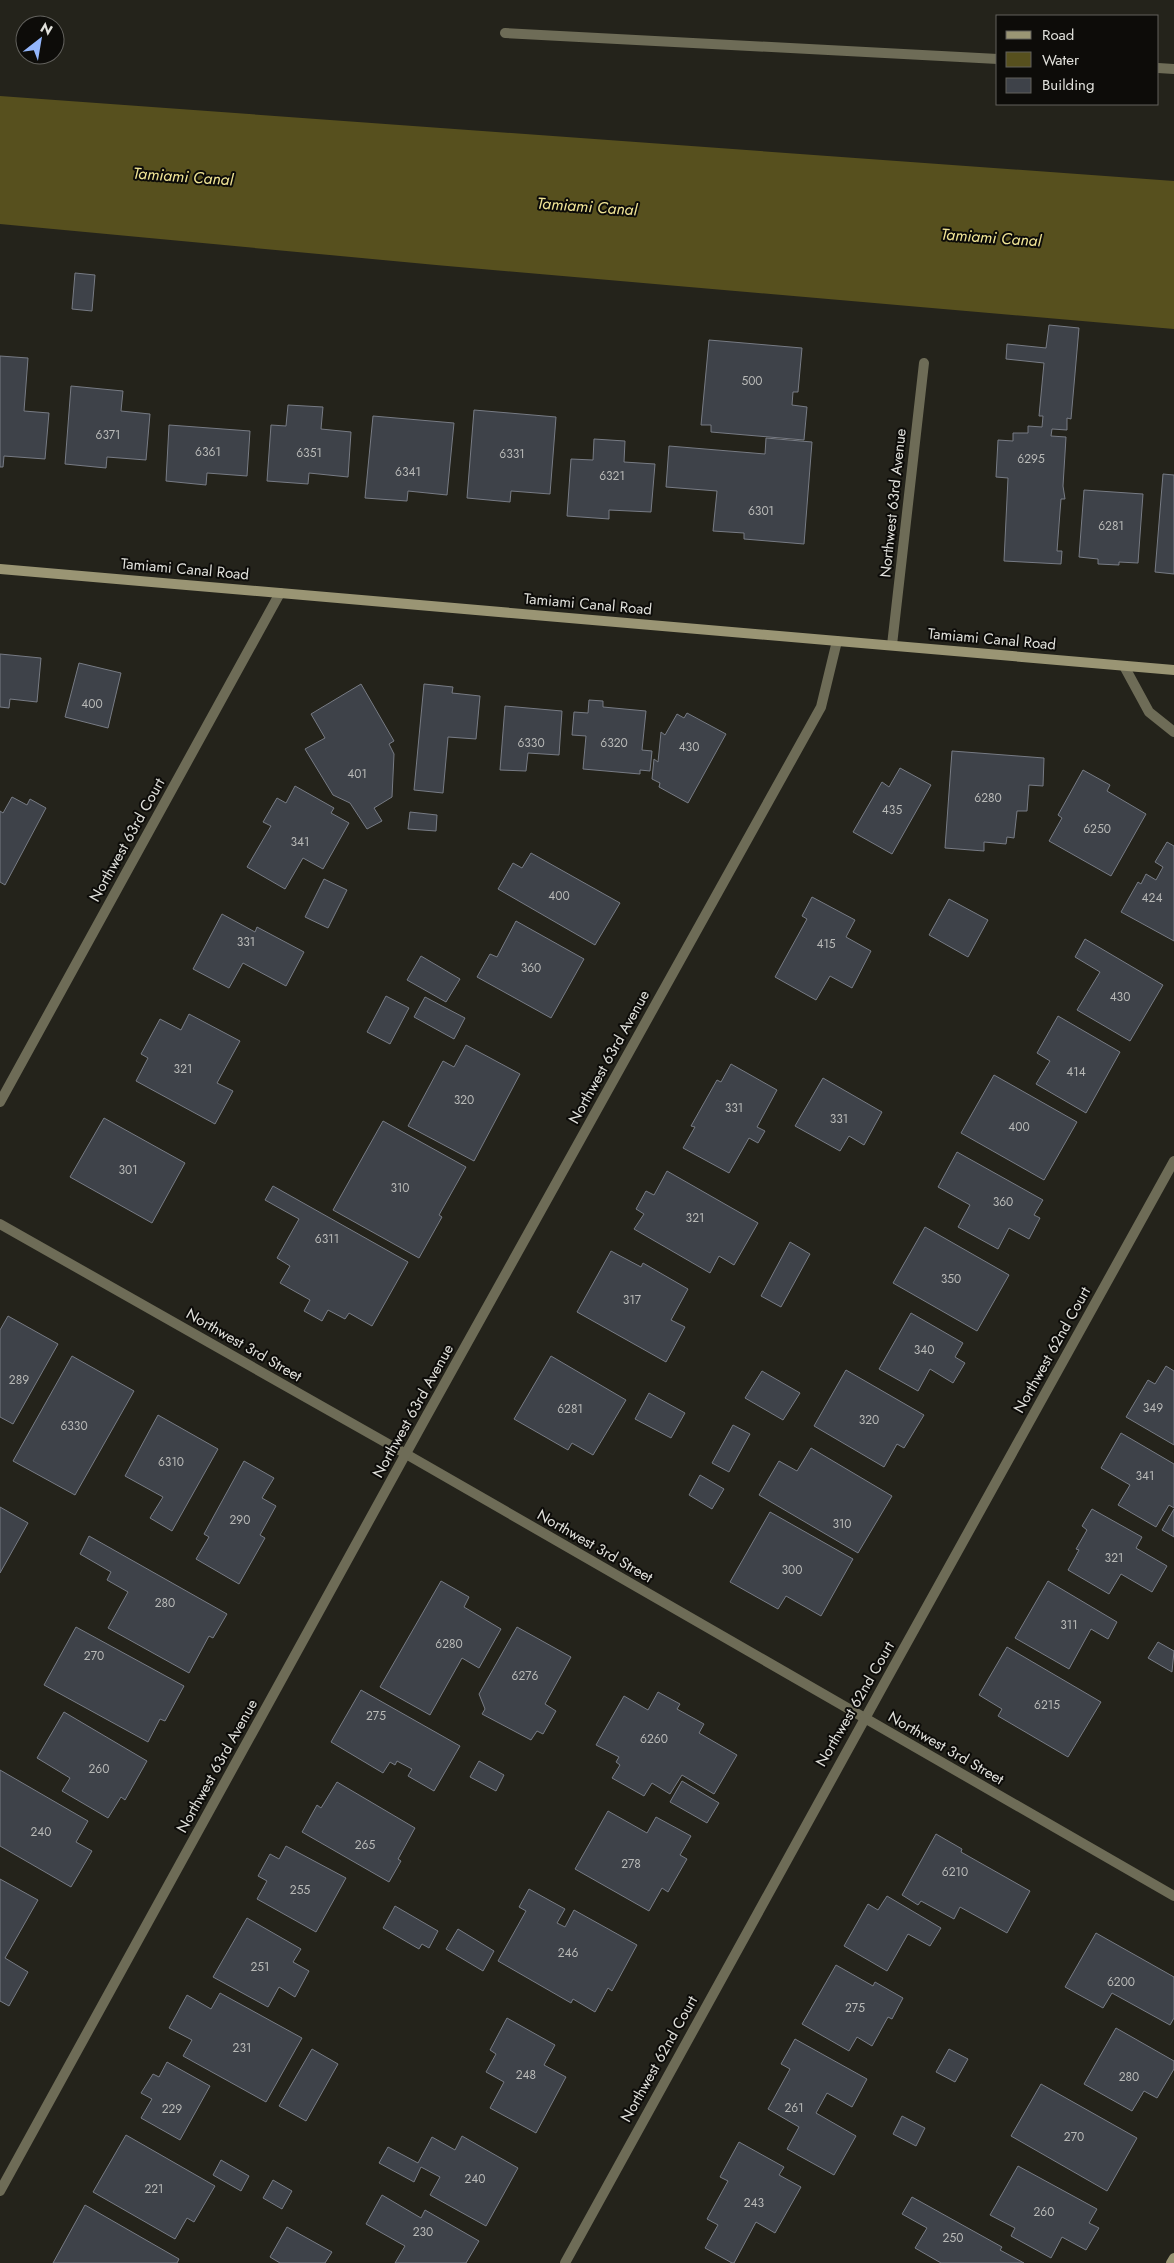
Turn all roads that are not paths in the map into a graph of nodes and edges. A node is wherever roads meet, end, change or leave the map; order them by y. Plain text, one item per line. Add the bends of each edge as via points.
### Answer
1 (505, 33) dead end
2 (996, 59) edge
3 (1159, 68) edge
4 (1174, 69) edge
5 (924, 363) dead end
6 (0, 569) edge
7 (280, 592) junction
8 (837, 641) junction
9 (892, 646) junction
10 (1124, 666) junction
11 (1174, 670) edge
12 (1174, 732) edge
13 (0, 1102) edge
14 (1174, 1161) edge
15 (0, 1224) edge
16 (406, 1454) junction
17 (864, 1718) junction
18 (1174, 1896) edge
19 (0, 2191) edge
20 (1174, 2258) edge
21 (565, 2263) edge
22 (1171, 2263) edge

1 - 2 street
3 - 4 street
5 - 9 street, Northwest 63rd Avenue
6 - 7 street, Tamiami Canal Road
7 - 8 street, Tamiami Canal Road
7 - 13 street, Northwest 63rd Court
8 - 9 street, Tamiami Canal Road
8 - 16 street, Northwest 63rd Avenue via 821,707
9 - 10 street, Tamiami Canal Road
10 - 11 street, Tamiami Canal Road
10 - 12 street via 1149,712
14 - 17 street, Northwest 62nd Court
15 - 16 street, Northwest 3rd Street
16 - 17 street, Northwest 3rd Street
16 - 19 street, Northwest 63rd Avenue
17 - 18 street, Northwest 3rd Street
17 - 21 street, Northwest 62nd Court
20 - 22 street

